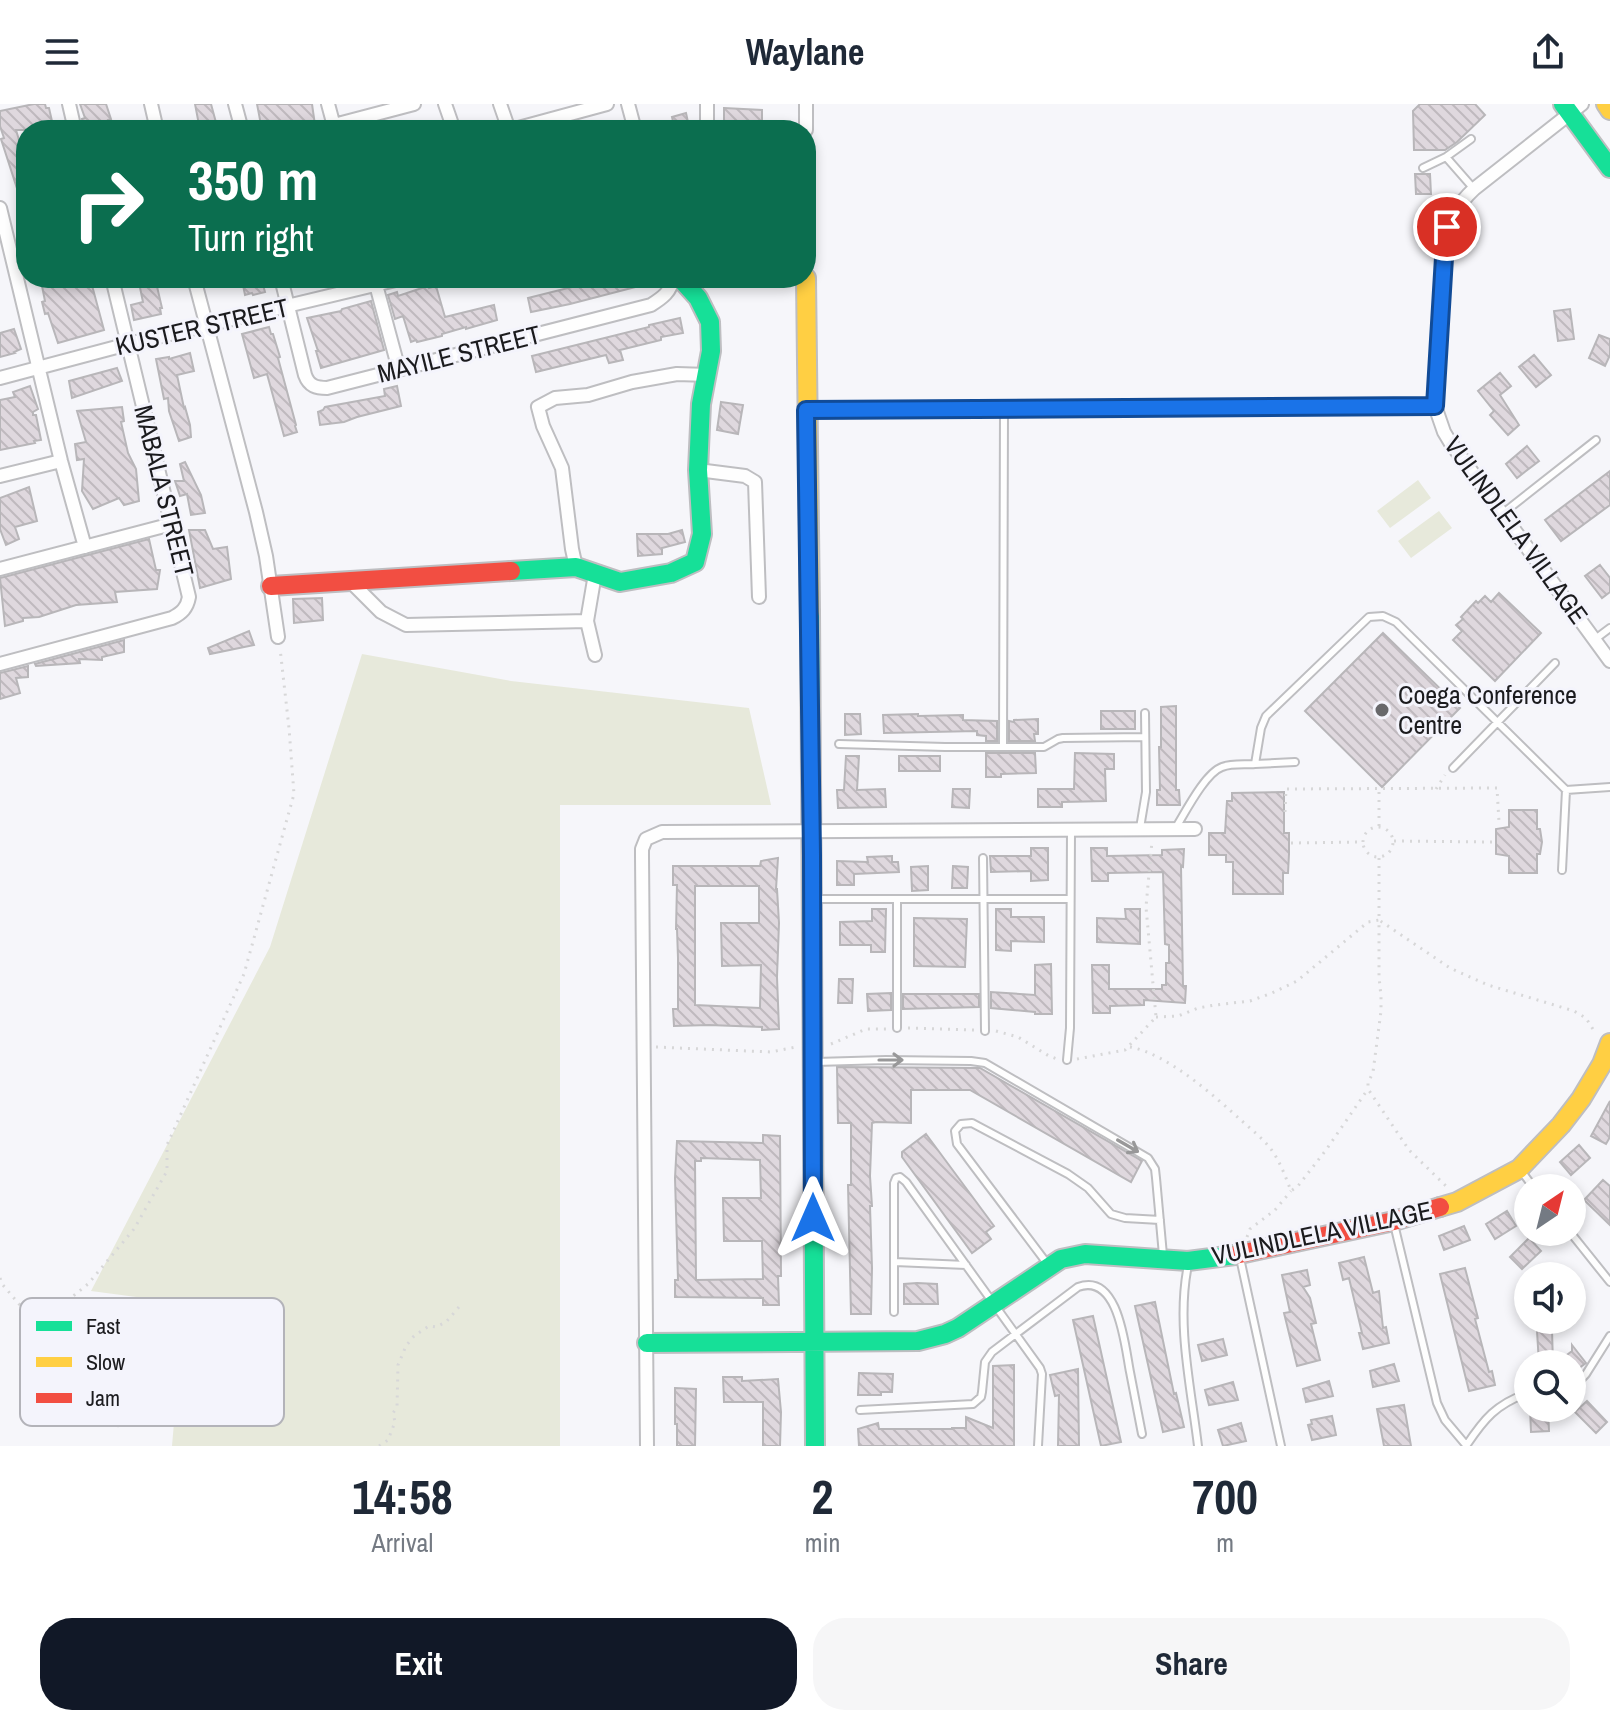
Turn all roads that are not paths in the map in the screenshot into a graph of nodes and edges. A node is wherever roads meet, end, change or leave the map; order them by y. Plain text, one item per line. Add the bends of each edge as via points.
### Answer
1 (414, 104) edge
2 (607, 104) edge
3 (1606, 104) edge
4 (1571, 107) edge
5 (1610, 110) edge
6 (361, 120) edge
7 (547, 120) edge
8 (1471, 139) dead end
9 (1446, 157) junction
10 (1423, 168) dead end
11 (1610, 168) edge
12 (1474, 189) junction
13 (0, 209) edge
14 (16, 272) edge
15 (20, 288) edge
16 (114, 288) edge
17 (196, 288) edge
18 (283, 288) edge
19 (355, 288) edge
20 (378, 288) edge
21 (670, 288) edge
22 (689, 288) edge
23 (806, 288) edge
24 (288, 307) junction
25 (206, 326) junction
26 (128, 344) junction
27 (40, 367) junction
28 (399, 370) junction
29 (708, 375) junction
30 (0, 378) edge
31 (1435, 406) junction
32 (1004, 409) junction
33 (806, 410) junction
34 (1596, 440) dead end
35 (61, 461) junction
36 (698, 470) junction
37 (0, 476) edge
38 (1502, 514) junction
39 (172, 524) junction
40 (85, 547) junction
41 (576, 567) junction
42 (0, 569) edge
43 (595, 574) junction
44 (349, 580) junction
45 (271, 586) junction
46 (759, 597) dead end
47 (587, 621) junction
48 (1610, 628) edge
49 (278, 637) road end
50 (1594, 640) junction
51 (595, 655) dead end
52 (1610, 661) edge
53 (1555, 663) dead end
54 (0, 664) edge
55 (1145, 713) dead end
56 (1496, 721) junction
57 (1144, 737) junction
58 (839, 744) dead end
59 (1003, 747) junction
60 (1295, 762) dead end
61 (1255, 764) junction
62 (1453, 768) road end
63 (1610, 787) edge
64 (1566, 790) junction
65 (1195, 829) dead end
66 (1146, 830) junction
67 (1175, 830) junction
68 (1071, 831) junction
69 (812, 833) junction
70 (983, 858) dead end
71 (1562, 870) dead end
72 (812, 899) junction
73 (897, 899) junction
74 (1070, 899) junction
75 (984, 900) junction
76 (897, 1028) road end
77 (985, 1031) road end
78 (812, 1054) junction
79 (1607, 1056) edge
80 (1067, 1060) road end
81 (1519, 1169) junction
82 (1523, 1174) edge
83 (1160, 1220) junction
84 (1394, 1221) junction
85 (1581, 1246) edge
86 (1239, 1255) junction
87 (1164, 1260) junction
88 (1188, 1261) junction
89 (895, 1262) junction
90 (966, 1265) junction
91 (1049, 1266) junction
92 (1610, 1282) edge
93 (994, 1304) junction
94 (894, 1312) dead end
95 (1015, 1334) junction
96 (1610, 1336) edge
97 (647, 1343) junction
98 (814, 1343) junction
99 (1586, 1374) edge
100 (1514, 1398) edge
101 (860, 1410) dead end
102 (1142, 1434) dead end
103 (647, 1446) edge
104 (815, 1446) edge
105 (1038, 1446) edge
106 (1198, 1446) edge
107 (1281, 1446) edge
108 (1466, 1446) edge

1 - 6 street
2 - 7 street
3 - 5 street
4 - 11 street
4 - 12 street, VULINDLELA VILLAGE
8 - 9 lane
9 - 10 lane
9 - 12 lane
12 - 31 street, VULINDLELA VILLAGE via 1447,227
13 - 14 street
15 - 27 street
16 - 26 street, MABALA STREET
17 - 25 street
18 - 24 street
19 - 24 street, KUSTER STREET
20 - 28 street
21 - 28 street, MAYILE STREET via 651,305
22 - 29 street via 710,322
23 - 33 street
24 - 25 street, KUSTER STREET
24 - 28 street, MAYILE STREET via 305,375 314,387
25 - 26 street, KUSTER STREET
25 - 45 street via 246,468
26 - 27 street, KUSTER STREET
26 - 39 street, MABALA STREET
27 - 30 street, KUSTER STREET
27 - 35 street
29 - 36 street
29 - 41 street via 632,382 555,398 538,407 562,468
31 - 32 street
31 - 38 street, VULINDLELA VILLAGE via 1450,442
32 - 33 street
32 - 59 lane
33 - 69 street
34 - 38 lane
35 - 37 street
35 - 40 street
36 - 43 street via 702,534 695,562 671,573 620,582
36 - 46 street via 755,482
38 - 50 street, VULINDLELA VILLAGE
39 - 40 street
39 - 54 street, MABALA STREET via 189,597 184,611
40 - 42 street
41 - 43 street
41 - 44 street
43 - 47 street
44 - 45 street
44 - 47 street via 381,612 406,625
45 - 49 street
47 - 51 street
48 - 50 lane
50 - 52 street, VULINDLELA VILLAGE
53 - 56 lane
55 - 57 lane
56 - 61 lane via 1396,622 1369,617 1266,716
56 - 62 lane
56 - 64 lane
57 - 59 lane via 1063,738 1044,747
57 - 66 lane
58 - 59 lane
60 - 61 lane
61 - 67 lane via 1224,765 1215,771
63 - 64 lane
64 - 71 lane
65 - 67 street
66 - 67 street
66 - 68 street
68 - 69 street
68 - 74 lane
69 - 72 street
69 - 97 street via 662,832 646,839 642,849
70 - 75 lane
72 - 73 lane
72 - 78 street
73 - 75 lane
73 - 76 lane
74 - 75 lane
74 - 80 lane
75 - 77 lane
78 -> 83 lane via 985,1063 1148,1158 1155,1169
78 - 98 street
79 - 81 street, VULINDLELA VILLAGE via 1561,1125
81 - 82 lane
81 - 84 street, VULINDLELA VILLAGE via 1457,1202
83 - 87 lane
83 - 91 lane via 1111,1214 1068,1174 972,1123 961,1124 955,1131 957,1144
84 - 86 street, VULINDLELA VILLAGE
84 - 108 lane via 1437,1403
85 - 92 lane
86 - 88 street, VULINDLELA VILLAGE
86 - 107 lane
87 - 88 street, VULINDLELA VILLAGE
87 - 91 street, VULINDLELA VILLAGE via 1085,1254
88 - 106 lane via 1183,1341
89 - 90 lane
89 - 90 lane via 894,1183 900,1177
89 - 94 lane
90 - 93 lane
91 - 93 street, VULINDLELA VILLAGE
93 - 95 lane
93 - 98 street, VULINDLELA VILLAGE via 933,1338
95 - 101 lane via 988,1357 981,1397 973,1404
95 - 102 lane via 1078,1287 1098,1287 1120,1321
95 - 105 lane via 1042,1374
96 - 99 lane
97 - 98 street, VULINDLELA VILLAGE
97 - 103 street
98 - 104 street
100 - 108 lane via 1482,1421

